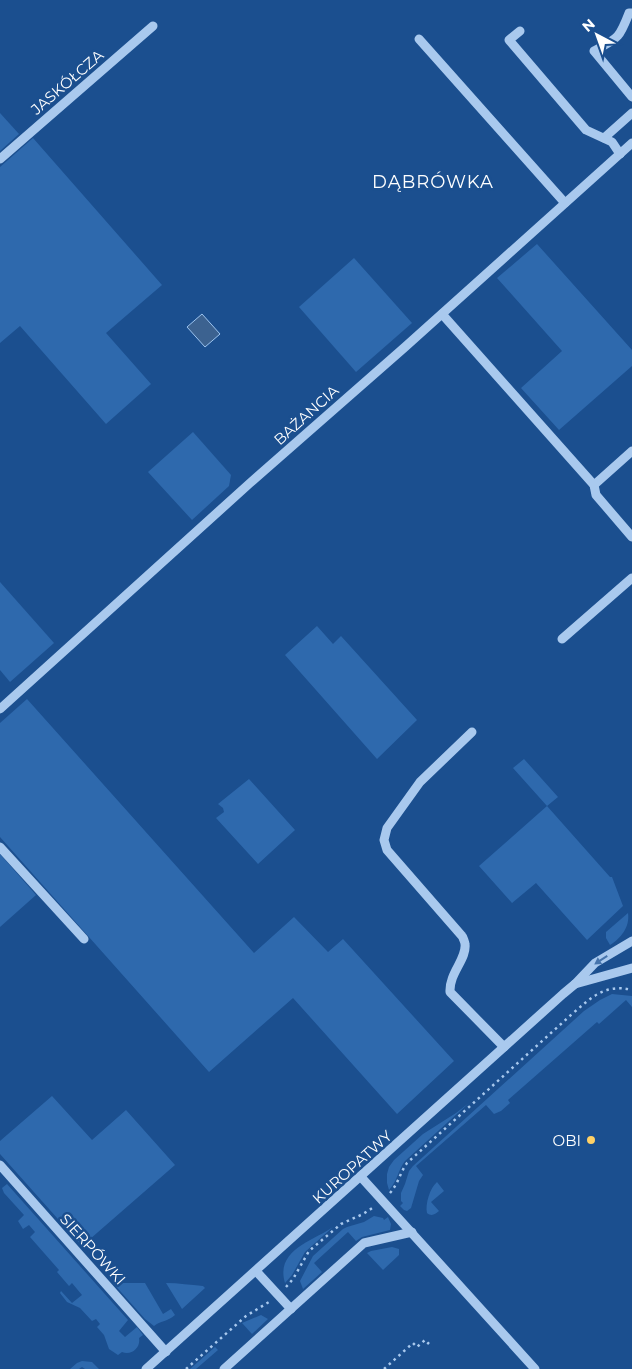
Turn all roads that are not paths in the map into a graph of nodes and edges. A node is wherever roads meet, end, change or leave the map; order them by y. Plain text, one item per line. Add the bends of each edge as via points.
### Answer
1 (632, 13) edge
2 (153, 26) dead end
3 (520, 30) dead end
4 (420, 39) dead end
5 (632, 97) edge
6 (632, 113) edge
7 (604, 138) junction
8 (632, 143) edge
9 (620, 154) junction
10 (0, 159) edge
11 (565, 203) junction
12 (442, 314) junction
13 (632, 451) edge
14 (594, 485) junction
15 (632, 537) edge
16 (632, 578) edge
17 (562, 639) dead end
18 (0, 709) edge
19 (472, 732) dead end
20 (0, 847) edge
21 (84, 939) dead end
22 (632, 941) edge
23 (632, 968) edge
24 (575, 984) junction
25 (504, 1047) junction
26 (0, 1165) edge
27 (361, 1177) junction
28 (412, 1232) junction
29 (256, 1271) junction
30 (291, 1309) junction
31 (166, 1352) junction
32 (146, 1369) edge
33 (224, 1369) edge
34 (535, 1369) edge

1 - 5 street via 629,13 618,37 594,51
2 - 10 street, JASKÓŁCZA
3 - 7 street via 509,40 586,130
4 - 11 street
6 - 7 street
7 - 9 street via 612,142
8 - 9 street, BAŻANCIA
9 - 11 street, BAŻANCIA
11 - 12 street, BAŻANCIA
12 - 14 street
12 - 18 street, BAŻANCIA
13 - 14 street
14 - 15 street via 596,495
16 - 17 street
19 - 25 street via 420,782 387,828 384,840 387,850 462,936 466,943 464,953 450,984 450,992
20 - 21 street
22 -> 24 street, KUROPATWY via 595,963
23 - 24 street, KUROPATWY
24 - 25 street, KUROPATWY
25 - 27 street, KUROPATWY
26 - 31 street, SIERPÓWKI
27 - 28 street
27 - 29 street, KUROPATWY
28 - 30 street via 364,1243
28 - 34 street
29 - 30 street
29 - 31 street, KUROPATWY
30 - 33 street
31 - 32 street, KUROPATWY

